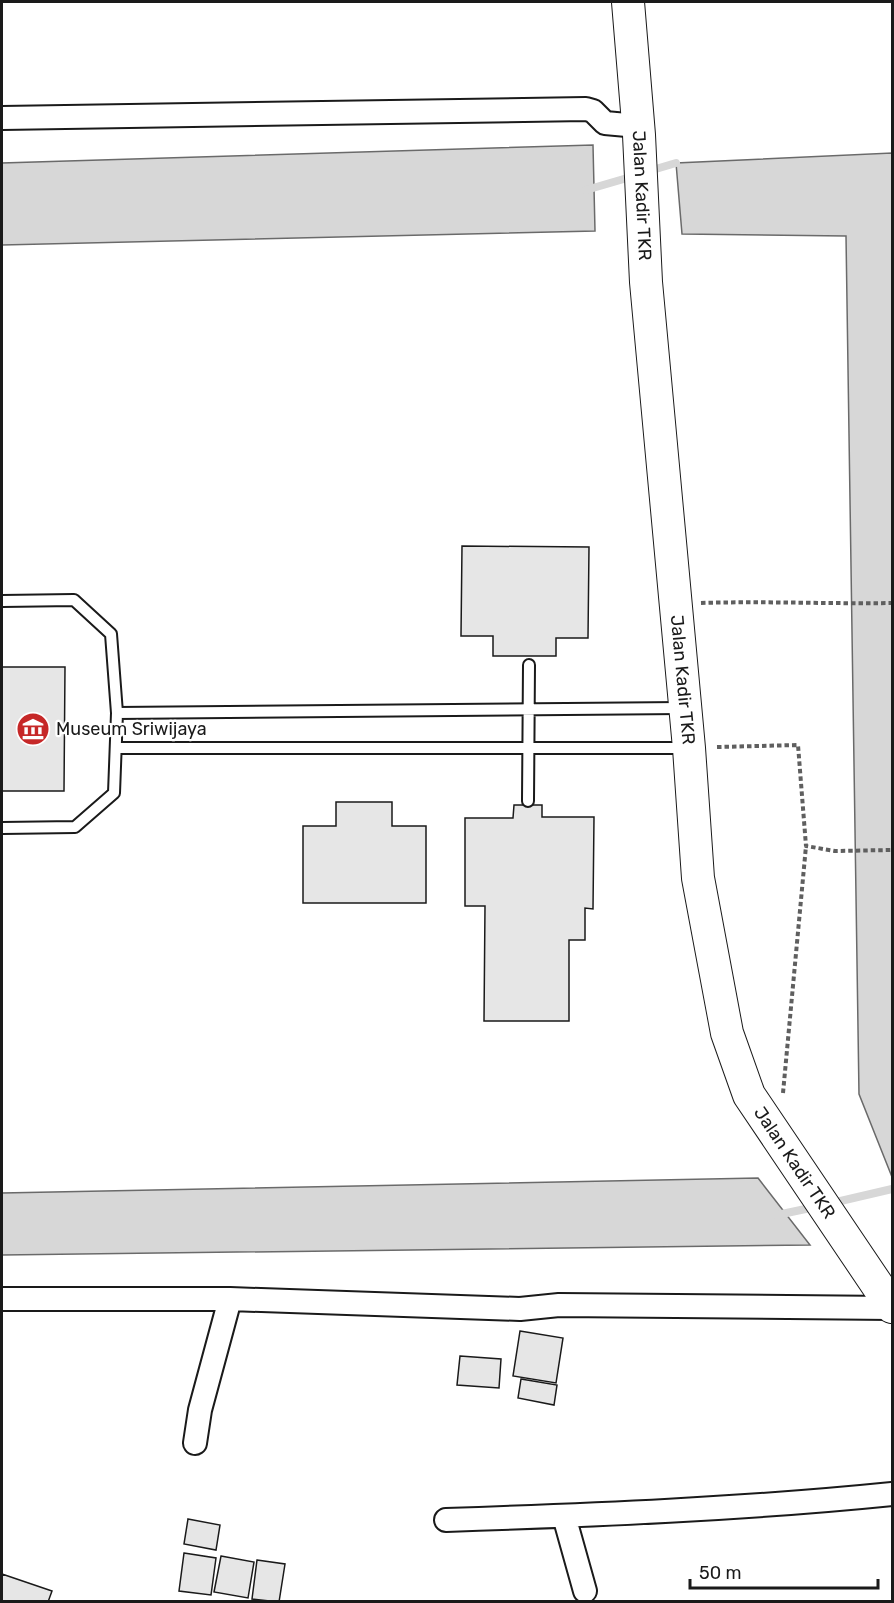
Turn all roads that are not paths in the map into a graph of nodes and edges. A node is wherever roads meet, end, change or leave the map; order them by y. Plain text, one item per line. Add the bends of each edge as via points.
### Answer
1 (628, 2) edge
2 (2, 118) edge
3 (638, 130) junction
4 (2, 601) edge
5 (529, 666) dead end
6 (685, 708) junction
7 (529, 711) junction
8 (117, 713) junction
9 (116, 748) junction
10 (529, 748) junction
11 (689, 748) junction
12 (528, 801) dead end
13 (2, 828) edge
14 (2, 1299) edge
15 (230, 1299) junction
16 (891, 1305) edge
17 (195, 1443) dead end
18 (892, 1494) edge
19 (564, 1516) junction
20 (446, 1520) dead end
21 (585, 1591) dead end

1 - 3 street, Jalan Kadir TKR
2 - 3 street via 586,109 605,123
3 - 6 street, Jalan Kadir TKR via 646,282
4 - 8 lane via 74,600 111,634
5 - 7 lane
6 - 7 lane
6 - 11 street, Jalan Kadir TKR
7 - 8 lane
7 - 10 lane
8 - 9 lane
9 - 10 lane
9 - 13 lane via 114,793 75,827
10 - 11 lane
10 - 12 lane
11 - 16 street, Jalan Kadir TKR via 698,878 727,1033 749,1095
14 - 15 street
15 - 16 street via 520,1309 559,1305
15 - 17 street
18 - 19 street via 820,1502
19 - 20 street
19 - 21 street

